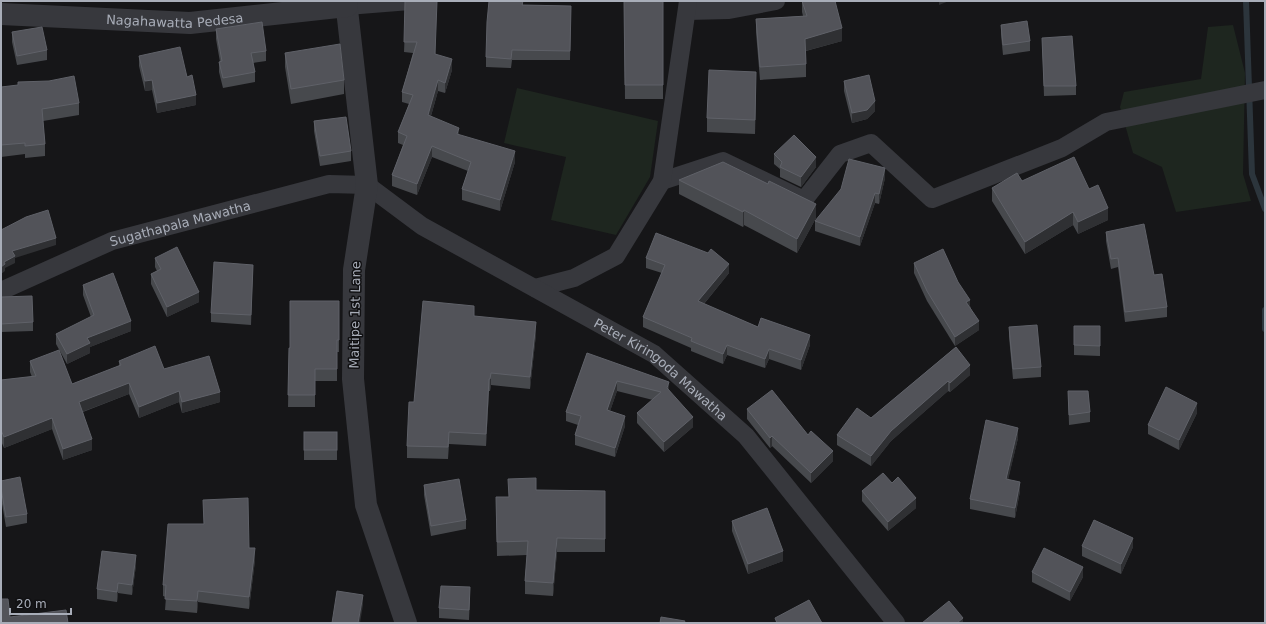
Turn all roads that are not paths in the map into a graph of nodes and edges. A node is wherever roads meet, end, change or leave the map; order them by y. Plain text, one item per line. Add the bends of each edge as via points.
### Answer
1 (410, 1) edge
2 (776, 1) edge
3 (347, 4) edge
4 (687, 6) edge
5 (1, 14) edge
6 (1265, 90) edge
7 (662, 181) junction
8 (366, 185) junction
9 (534, 288) junction
10 (1, 291) edge
11 (406, 623) edge
12 (896, 623) edge

1 - 3 street
2 - 4 street via 729,10
3 - 5 street, Nagahawatta Pedesa via 190,23
3 - 8 street, Maitipe 1st Lane
4 - 7 street
6 - 7 street via 1106,122 1062,148 932,199 870,143 840,154 804,200 723,161
7 - 9 street via 616,256 574,278
8 - 9 street, Peter Kiringoda Mawatha via 422,226
8 - 10 street, Sugathapala Mawatha via 329,184 112,241
8 - 11 street, Maitipe 1st Lane via 354,270 353,379 366,506
9 - 12 street, Peter Kiringoda Mawatha via 654,354 746,436

